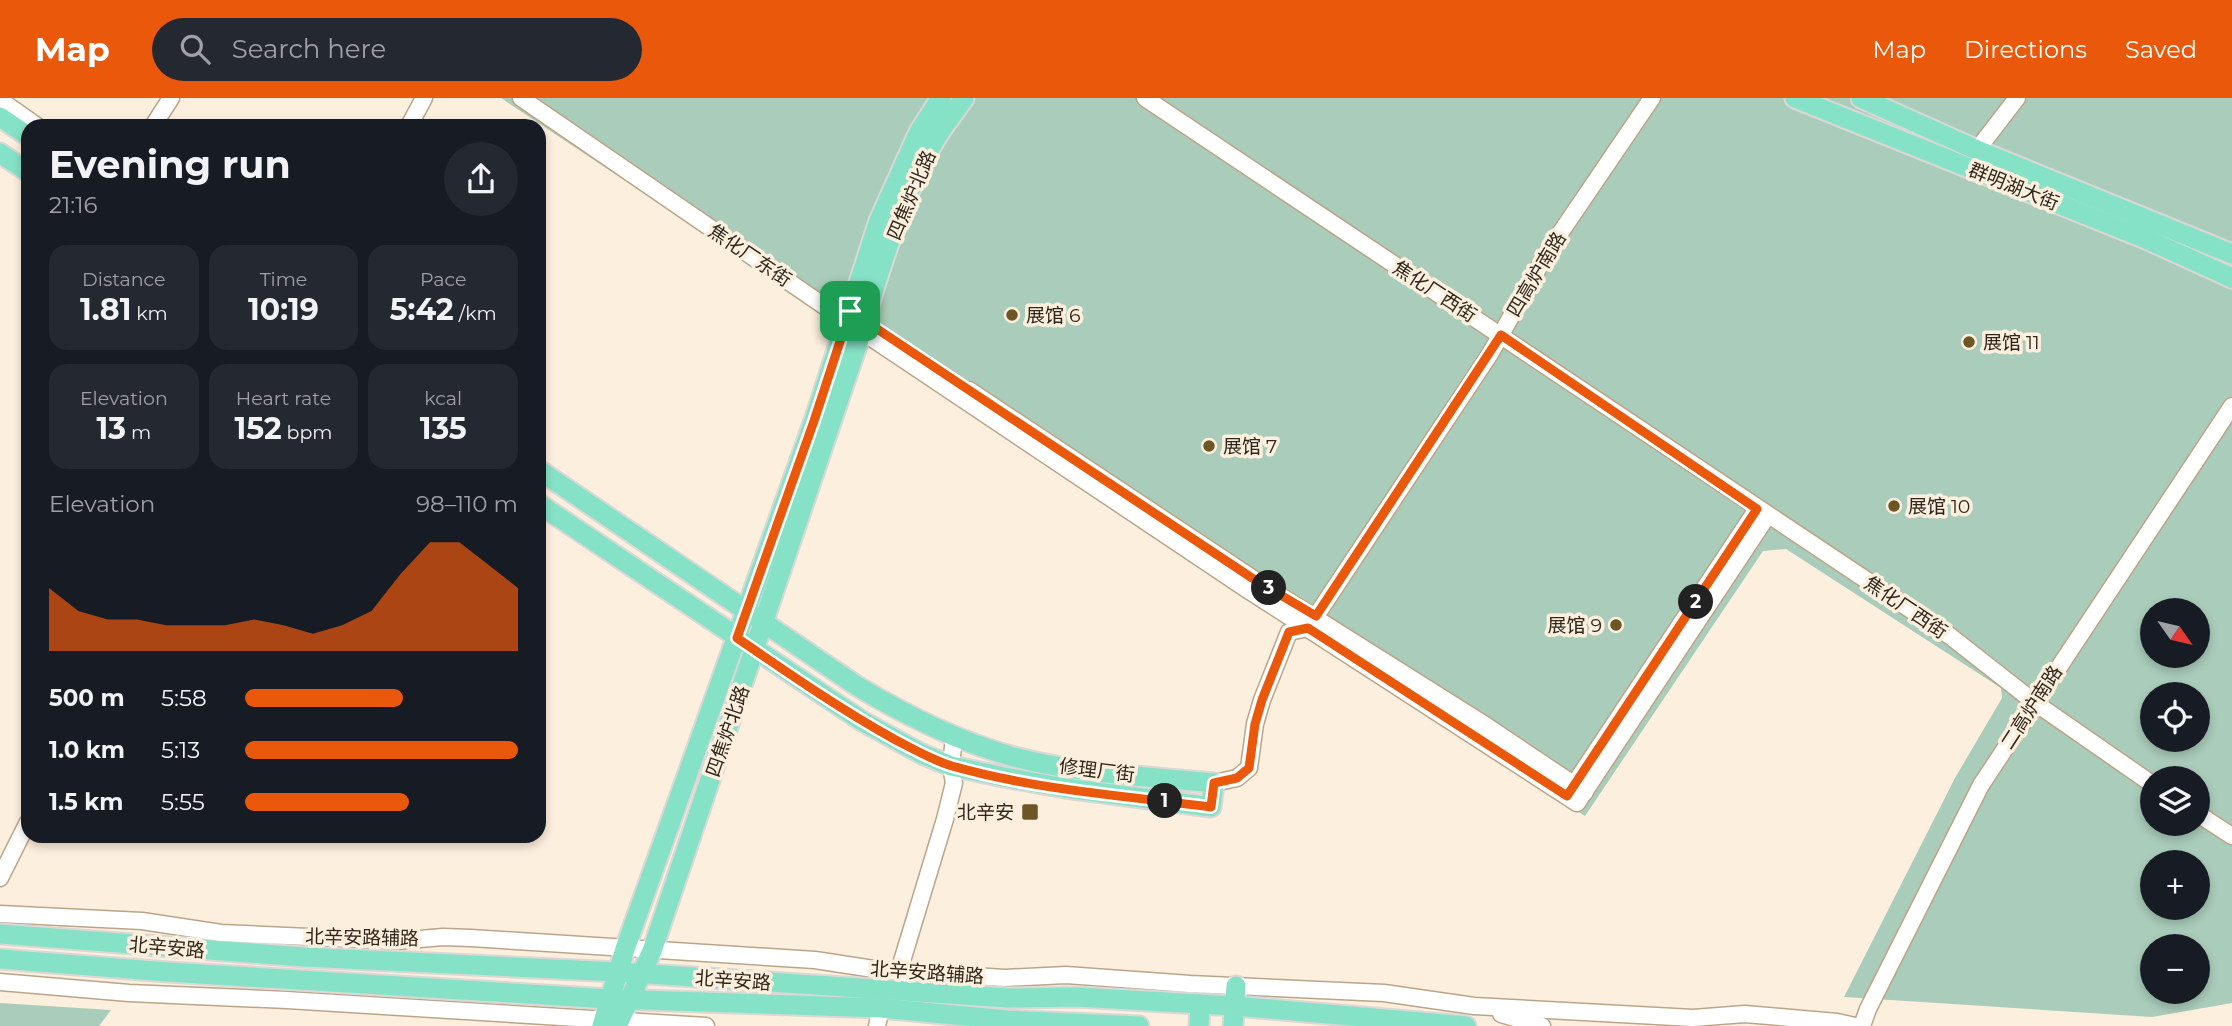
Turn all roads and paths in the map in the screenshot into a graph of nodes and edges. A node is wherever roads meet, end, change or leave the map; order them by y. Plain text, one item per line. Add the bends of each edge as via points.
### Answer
1 (171, 98) edge
2 (424, 98) edge
3 (521, 98) edge
4 (536, 98) edge
5 (941, 98) edge
6 (964, 98) edge
7 (1145, 98) edge
8 (1652, 98) edge
9 (1794, 98) edge
10 (1861, 98) edge
11 (2017, 98) edge
12 (0, 100) edge
13 (0, 117) edge
14 (27, 119) edge
15 (158, 119) edge
16 (413, 119) edge
17 (21, 131) edge
18 (1977, 149) junction
19 (0, 153) edge
20 (21, 167) edge
21 (2232, 254) edge
22 (2232, 278) edge
23 (856, 321) junction
24 (1501, 335) junction
25 (2232, 406) edge
26 (546, 475) edge
27 (546, 509) edge
28 (1763, 512) junction
29 (746, 610) junction
30 (764, 622) junction
31 (1312, 622) junction
32 (737, 638) junction
33 (755, 650) junction
34 (2034, 702) junction
35 (954, 737) junction
36 (951, 766) junction
37 (2140, 776) edge
38 (1214, 783) junction
39 (2210, 822) edge
40 (21, 836) edge
41 (2232, 836) edge
42 (0, 878) edge
43 (0, 914) edge
44 (221, 933) junction
45 (0, 934) edge
46 (625, 949) junction
47 (652, 951) junction
48 (304, 957) junction
49 (0, 959) edge
50 (899, 971) junction
51 (618, 972) junction
52 (642, 974) junction
53 (291, 979) junction
54 (0, 982) edge
55 (352, 983) junction
56 (1236, 986) junction
57 (963, 996) junction
58 (630, 998) junction
59 (610, 999) junction
60 (287, 1000) junction
61 (1200, 1004) junction
62 (1235, 1006) junction
63 (1474, 1006) junction
64 (414, 1008) junction
65 (879, 1017) edge
66 (611, 1023) edge
67 (706, 1026) edge
68 (1139, 1026) edge
69 (1199, 1026) edge
70 (1233, 1026) edge
71 (1466, 1026) edge
72 (1542, 1026) edge
73 (1855, 1026) edge
74 (1862, 1026) edge

1 - 15 street
2 - 16 street
3 - 23 street, 焦化厂东街
4 - 23 street, 焦化厂东街
5 - 23 main road, 四焦炉北路 via 919,132 879,221
6 - 23 main road, 四焦炉北路 via 934,141 913,184
7 - 24 street, 焦化厂西街
8 - 24 street, 四高炉南路 via 1548,251
9 - 22 main road, 群明湖大街
10 - 18 main road, 群明湖大街
11 - 18 street
12 - 14 street
13 - 17 main road
18 - 21 main road, 群明湖大街
19 - 20 main road
23 - 29 main road, 四焦炉北路 via 814,421
23 - 30 main road, 四焦炉北路
23 - 31 street, 焦化厂东街
24 - 28 street, 焦化厂西街
24 - 31 street, 四高炉南路
25 - 34 street, 二高炉南路
26 - 29 main road, 修理厂街
27 - 32 main road, 修理厂街
28 - 31 street, 焦化厂东街 via 1576,794
28 - 34 street, 焦化厂西街 via 1950,636
29 - 30 main road, 修理厂街
29 - 32 main road, 四焦炉北路
30 - 33 main road, 四焦炉北路
30 - 35 main road, 修理厂街 via 857,687
31 - 38 street, 四高炉南路 via 1289,632 1262,700 1249,768 1237,778
32 - 33 main road, 修理厂街
32 - 46 main road, 四焦炉北路
33 - 36 main road, 修理厂街 via 862,721
33 - 47 main road, 四焦炉北路
34 - 37 street, 焦化厂西街
34 - 74 street, 二高炉南路 via 1981,785
35 - 36 street
35 - 38 main road, 修理厂街 via 1062,767
36 - 38 main road, 修理厂街 via 1065,788 1211,807
36 - 50 street via 954,783 946,819
39 - 41 street
40 - 42 street
43 - 44 street, 北辛安路辅路 via 142,921
44 - 46 street, 北辛安路辅路 via 396,941 471,938
44 - 48 street
45 - 48 main road, 北辛安路
46 - 47 street, 北辛安路辅路
46 - 51 main road, 四焦炉北路
47 - 50 street, 北辛安路辅路 via 815,960
47 - 52 main road, 四焦炉北路
48 - 51 main road, 北辛安路
49 - 53 main road, 北辛安路
50 - 56 street, 北辛安路辅路
50 - 57 street
51 - 52 main road, 北辛安路
51 - 59 main road, 四焦炉北路
52 - 57 main road, 北辛安路
52 - 58 main road, 四焦炉北路
53 - 55 main road, 北辛安路
53 - 60 street
54 - 60 street
55 - 59 main road, 北辛安路
55 - 64 street
56 - 62 main road
56 - 63 street, 北辛安路辅路 via 1384,993
57 - 61 main road, 北辛安路
58 - 59 main road, 北辛安路
58 - 65 main road, 北辛安路
58 - 66 main road, 四焦炉北路
59 - 66 main road, 四焦炉北路
60 - 64 street
61 - 62 main road, 北辛安路
61 - 69 main road
62 - 70 main road
62 - 71 main road, 北辛安路
63 - 72 street
63 - 73 street, 北辛安路辅路 via 1693,1018 1745,1014
64 - 66 street
65 - 68 main road, 北辛安路
66 - 67 street

